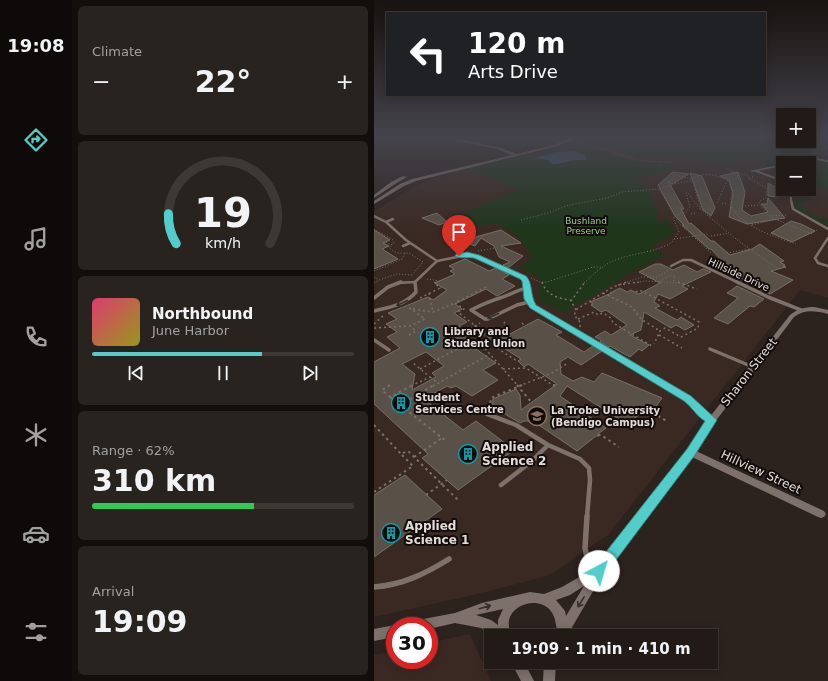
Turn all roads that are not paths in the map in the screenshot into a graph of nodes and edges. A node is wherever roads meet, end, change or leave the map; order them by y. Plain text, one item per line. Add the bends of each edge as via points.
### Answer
1 (464, 168) edge
2 (773, 168) edge
3 (755, 173) joint
4 (405, 177) dead end
5 (776, 179) edge
6 (791, 196) edge
7 (374, 197) edge
8 (374, 203) edge
9 (374, 216) edge
10 (393, 219) dead end
11 (386, 222) junction
12 (828, 229) edge
13 (828, 238) edge
14 (410, 243) junction
15 (403, 246) dead end
16 (437, 261) junction
17 (671, 266) road end
18 (828, 266) edge
19 (415, 282) junction
20 (527, 288) junction
21 (374, 298) edge
22 (530, 302) junction
23 (801, 310) junction
24 (374, 311) edge
25 (828, 312) edge
26 (374, 340) edge
27 (710, 349) dead end
28 (389, 350) dead end
29 (754, 367) junction
30 (487, 414) road end
31 (712, 420) junction
32 (548, 445) junction
33 (691, 452) junction
34 (501, 485) dead end
35 (821, 514) dead end
36 (449, 559) dead end
37 (599, 571) junction
38 (374, 587) edge
39 (545, 599) junction
40 (516, 601) junction
41 (455, 618) junction
42 (438, 622) edge
43 (494, 629) edge
44 (502, 629) edge
45 (562, 629) edge
46 (565, 629) edge
47 (386, 633) edge
48 (374, 635) edge
49 (521, 669) edge
50 (550, 669) edge
51 (528, 681) edge
52 (549, 681) edge

1 - 8 street via 414,180
2 - 3 street
3 - 5 lane
4 - 7 street via 392,183
6 - 12 lane via 793,209
9 - 11 lane
10 - 11 lane
11 - 14 lane
13 - 18 lane via 815,258 818,263
14 - 15 lane
14 - 16 lane
16 - 19 lane
16 - 20 lane via 467,255 479,258 525,279
17 - 23 lane, Hillside Drive via 683,260 691,260
19 - 21 lane via 397,283
19 -> 24 lane via 416,292 404,304
20 - 22 lane
22 -> 20 lane via 517,305 488,319 471,310 493,299
22 - 31 lane via 539,310 691,401
23 - 25 street
23 - 29 street, Sharon Street via 792,316
26 - 28 lane
27 - 29 lane
29 - 31 street, Sharon Street
30 - 32 lane via 516,425
31 - 33 street, Sharon Street
32 - 34 lane
32 - 37 lane via 576,457 589,468 585,548 588,562
33 - 35 street, Hillview Street
33 - 37 street, Sharon Street
36 - 38 lane via 417,578
37 - 39 street, Sharon Street via 566,591
37 -> 46 street, Sharon Street
39 - 40 street via 529,597
39 - 45 street via 557,608 561,615
41 -> 40 street via 482,608
40 - 44 street via 505,613
41 - 42 street
41 - 43 street via 481,621
47 - 48 street
49 - 51 street
50 - 52 street

